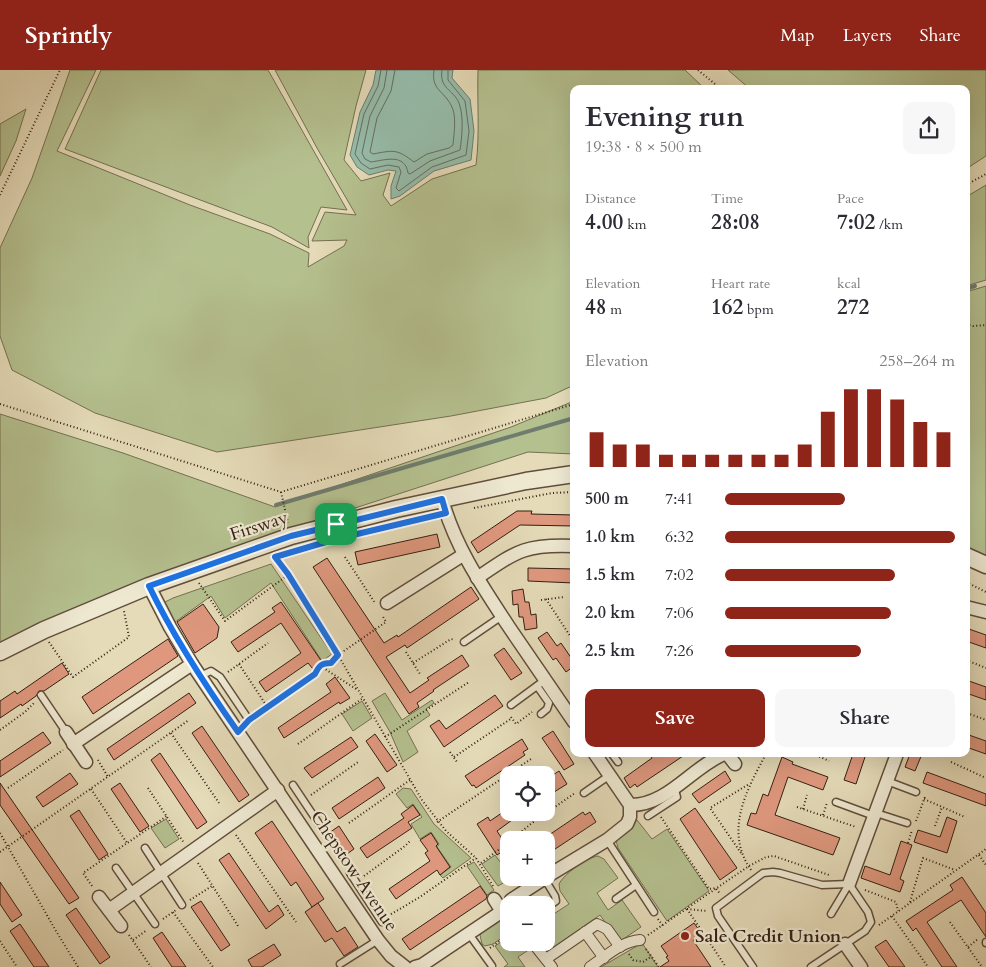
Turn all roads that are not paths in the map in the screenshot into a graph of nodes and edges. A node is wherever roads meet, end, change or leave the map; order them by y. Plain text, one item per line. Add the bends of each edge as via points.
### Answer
1 (570, 475) edge
2 (444, 506) junction
3 (570, 546) edge
4 (463, 555) junction
5 (970, 558) edge
6 (986, 565) edge
7 (477, 578) junction
8 (149, 586) junction
9 (387, 604) dead end
10 (970, 607) edge
11 (986, 612) edge
12 (502, 616) junction
13 (464, 642) road end
14 (0, 652) edge
15 (192, 664) junction
16 (200, 676) junction
17 (541, 683) junction
18 (41, 695) road end
19 (510, 705) road end
20 (541, 714) road end
21 (570, 717) edge
22 (66, 732) joint
23 (238, 732) junction
24 (73, 744) junction
25 (597, 757) edge
26 (614, 757) edge
27 (719, 757) edge
28 (730, 757) edge
29 (896, 757) edge
30 (86, 762) dead end
31 (618, 762) dead end
32 (736, 764) dead end
33 (610, 775) junction
34 (887, 781) junction
35 (293, 785) dead end
36 (674, 787) junction
37 (278, 790) junction
38 (916, 792) road end
39 (584, 793) road end
40 (304, 802) junction
41 (836, 802) dead end
42 (630, 804) junction
43 (292, 811) junction
44 (875, 814) junction
45 (648, 816) dead end
46 (907, 823) dead end
47 (320, 827) dead end
48 (607, 840) junction
49 (145, 848) dead end
50 (116, 868) dead end
51 (555, 872) edge
52 (161, 873) junction
53 (350, 873) dead end
54 (357, 883) junction
55 (849, 884) junction
56 (636, 885) junction
57 (535, 886) edge
58 (132, 893) junction
59 (346, 893) junction
60 (495, 894) road end
61 (522, 896) edge
62 (99, 897) road end
63 (616, 898) dead end
64 (182, 905) road end
65 (109, 910) junction
66 (654, 912) dead end
67 (831, 914) dead end
68 (382, 922) dead end
69 (155, 924) dead end
70 (121, 926) road end
71 (585, 932) junction
72 (469, 934) junction
73 (378, 940) junction
74 (640, 940) road end
75 (846, 944) junction
76 (622, 946) junction
77 (539, 951) edge
78 (604, 958) junction
79 (549, 963) edge
80 (340, 964) dead end
81 (420, 966) edge
82 (492, 966) edge
83 (405, 967) edge
84 (590, 967) edge
85 (753, 967) edge
86 (811, 967) edge
87 (860, 967) edge

1 - 2 street, Firsway via 526,481
2 - 4 street
2 - 8 street, Firsway via 291,536
3 - 7 street via 522,550
4 - 7 street
4 - 9 street
5 - 6 street
7 - 12 street
8 - 14 street, Firsway
8 - 15 street, Chepstow Avenue
10 - 11 street
12 - 13 lane
12 - 17 street
15 - 16 street, Chepstow Avenue
15 - 24 street
16 - 23 street, Chepstow Avenue
16 - 23 lane via 211,671 220,677 249,720
17 - 19 lane
17 - 20 lane via 549,703
17 - 21 street
18 - 22 lane
22 - 24 street
23 - 37 street, Chepstow Avenue
24 - 30 street
25 - 33 street
26 - 31 lane
27 - 36 street
28 - 32 street
29 - 34 street
33 - 39 lane
33 - 42 street
34 - 38 lane
34 - 44 street
35 - 40 lane
36 - 42 street via 655,800 640,805
36 - 45 lane via 677,797
37 - 43 street, Chepstow Avenue
37 - 52 street
40 - 43 lane
40 - 47 lane
41 - 44 lane
42 - 48 street via 627,824
43 - 59 street, Chepstow Avenue
44 - 46 lane
44 - 55 street
48 - 51 street
48 - 56 lane
49 - 52 lane
50 - 58 lane
52 - 58 street
52 - 64 lane
53 - 54 lane
54 - 59 lane
54 - 68 lane
55 - 67 lane
55 - 75 lane via 871,922
55 - 85 lane via 822,885 773,872 757,878 716,908
56 - 63 lane
56 - 66 lane
57 - 61 street
58 - 65 street
58 - 69 lane
59 - 73 street, Chepstow Avenue
60 - 72 street via 501,910
62 - 65 street
65 - 70 street
71 - 76 street via 597,924 601,925
71 - 78 street
71 - 79 street
72 - 81 street
72 - 82 lane
73 - 80 lane
73 - 83 street, Chepstow Avenue
74 - 76 street
75 - 86 lane
75 - 87 street
76 - 78 street
77 - 79 street
78 - 84 street

